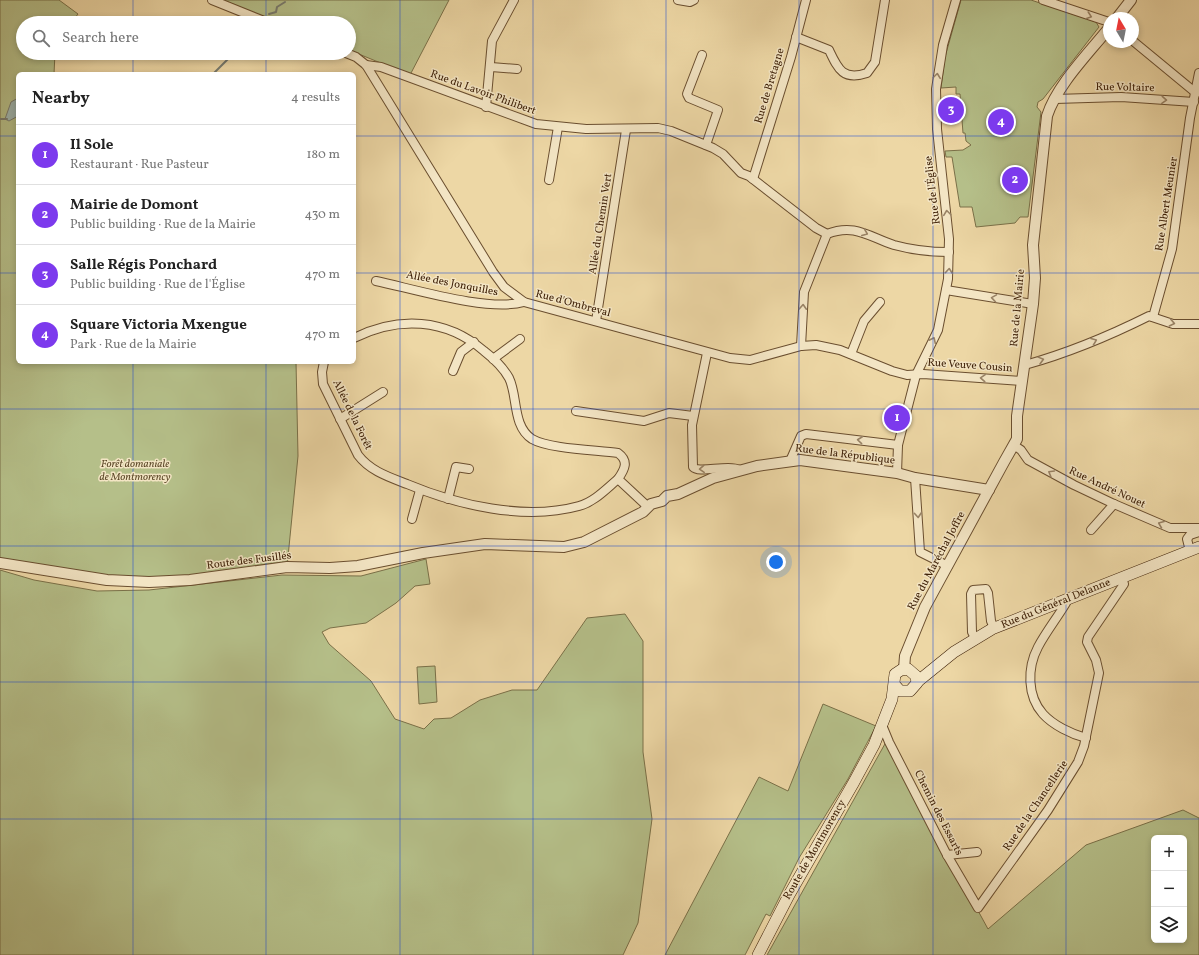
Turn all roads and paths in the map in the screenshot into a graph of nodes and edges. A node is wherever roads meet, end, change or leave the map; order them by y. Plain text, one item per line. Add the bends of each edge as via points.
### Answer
1 (212, 0) edge
2 (514, 0) edge
3 (678, 0) edge
4 (694, 0) edge
5 (806, 0) edge
6 (885, 0) edge
7 (956, 0) edge
8 (1043, 0) edge
9 (1131, 0) edge
10 (1122, 12) edge
11 (252, 16) edge
12 (1103, 20) edge
13 (1103, 36) edge
14 (796, 37) junction
15 (1139, 45) edge
16 (702, 55) dead end
17 (356, 58) edge
18 (366, 65) junction
19 (490, 67) junction
20 (517, 69) dead end
21 (1199, 73) edge
22 (1196, 93) junction
23 (1055, 99) junction
24 (1194, 102) junction
25 (486, 107) junction
26 (558, 126) junction
27 (626, 130) junction
28 (706, 145) junction
29 (753, 179) junction
30 (549, 180) dead end
31 (827, 234) junction
32 (949, 252) junction
33 (376, 281) dead end
34 (946, 290) junction
35 (524, 302) junction
36 (880, 302) dead end
37 (1033, 304) junction
38 (1152, 317) junction
39 (596, 321) junction
40 (1196, 324) edge
41 (356, 337) edge
42 (520, 339) dead end
43 (474, 342) junction
44 (801, 346) junction
45 (707, 353) junction
46 (851, 354) junction
47 (493, 359) junction
48 (324, 364) edge
49 (1025, 365) junction
50 (453, 371) dead end
51 (916, 375) junction
52 (1022, 381) junction
53 (383, 392) dead end
54 (576, 411) dead end
55 (693, 416) junction
56 (340, 419) junction
57 (898, 444) junction
58 (1014, 446) junction
59 (790, 461) junction
60 (469, 469) dead end
61 (740, 470) junction
62 (897, 473) junction
63 (915, 478) junction
64 (618, 479) junction
65 (420, 490) junction
66 (989, 490) junction
67 (448, 499) junction
68 (1114, 504) junction
69 (647, 506) junction
70 (412, 519) dead end
71 (1199, 528) edge
72 (1090, 530) dead end
73 (1199, 532) edge
74 (549, 547) joint
75 (1195, 549) edge
76 (0, 563) edge
77 (948, 566) junction
78 (1122, 577) junction
79 (1064, 600) junction
80 (994, 628) junction
81 (975, 638) junction
82 (911, 679) junction
83 (894, 684) junction
84 (883, 728) junction
85 (1086, 738) junction
86 (977, 852) dead end
87 (947, 855) junction
88 (978, 908) joint
89 (758, 955) edge

1 - 11 street
2 - 19 street via 492,41
3 - 4 street
5 - 14 street, Rue de Bretagne
6 - 14 street via 875,62 867,73 851,76 843,72 829,50
32 -> 7 street, Rue de l'Église via 937,129 936,89 943,45
8 -> 12 street
9 - 10 street
13 - 23 street, Rue de la Mairie
14 - 29 street, Rue de Bretagne
15 - 22 street
16 - 28 street via 688,94 689,98 718,110
17 - 18 street, Rue d'Ombreval
18 - 25 street, Rue du Lavoir Philibert via 381,67
18 - 35 street, Rue d'Ombreval via 492,272 504,287
19 - 20 street
19 - 25 street
21 - 22 street, Rue Albert Meunier
22 - 24 street, Rue Albert Meunier
23 -> 24 street, Rue Voltaire via 1121,97
23 - 37 street, Rue de la Mairie via 1048,116 1039,184 1033,245
24 - 38 street, Rue Albert Meunier via 1172,249
25 - 26 street, Rue du Lavoir Philibert via 529,122
26 - 27 street, Rue du Lavoir Philibert
26 - 30 street
27 - 28 street, Rue du Lavoir Philibert via 658,128
27 - 39 street, Allée du Chemin Vert
28 - 29 street, Rue du Lavoir Philibert via 723,154 742,173
29 - 31 street, Rue du Lavoir Philibert
31 -> 32 street via 855,229 914,250
44 -> 31 street via 804,292
34 -> 32 street, Rue de l'Église
33 - 35 street, Allée des Jonquilles via 492,305
37 -> 34 street
51 -> 34 street, Rue de l'Église via 938,330
35 - 39 street, Rue d'Ombreval
36 - 46 street via 864,321
37 - 49 street, Rue de la Mairie
38 -> 40 street via 1173,324
49 -> 38 street via 1109,336 1149,316
39 - 45 street, Rue d'Ombreval
41 - 43 street via 371,330 404,323 421,323 443,327
42 - 47 street
43 - 47 street
43 - 50 street via 461,352
44 - 45 street, Rue d'Ombreval via 750,360
44 - 46 street, Rue d'Ombreval via 816,345
45 - 55 street
46 - 51 street, Rue d'Ombreval via 892,371
47 - 64 street via 508,377 520,424 525,433 540,442 618,453 625,463
48 - 56 street, Allée de la Forêt via 323,384
49 - 52 street, Rue de la Mairie
52 -> 51 street, Rue Veuve Cousin
51 - 57 street, Rue de l'Église
52 - 58 street, Rue de la Mairie via 1017,439
53 - 56 street
54 - 55 street via 644,421 669,413
61 -> 55 street via 728,466 695,470 692,463
56 - 65 street, Allée de la Forêt via 364,463
57 -> 59 street via 806,434 801,436
57 - 62 street, Rue de l'Église
58 - 66 street, Rue de la Mairie
68 -> 58 street, Rue André Nouet via 1028,460 1021,450
59 - 61 street, Rue de la République
59 - 62 street, Rue de la République via 800,460
60 - 67 street via 456,467
61 - 69 street, Rue de la République via 708,480 678,494 670,494 662,501
62 - 63 street, Rue de la République
63 - 66 street, Rue de la République
63 -> 77 street via 920,552
64 - 67 street, Allée de la Forêt via 591,501 562,510 511,510
64 - 69 street
65 - 67 street, Allée de la Forêt
65 - 70 street
66 - 77 street, Rue du Maréchal Joffre
71 -> 68 street, Rue André Nouet via 1170,528
68 - 72 street
69 - 74 street, Rue de la République via 643,512 584,542 564,547
73 - 75 street via 1187,539
74 - 76 street, Route des Fusillés via 485,544 358,566 287,567 190,580 149,582 107,580
75 - 78 main road, Rue du Général Delanne
77 - 82 street, Rue du Maréchal Joffre via 925,607 905,656
78 - 79 main road, Rue du Général Delanne
78 - 85 street, Rue de la Chancellerie via 1124,584 1088,637 1087,642 1099,673
79 - 80 main road, Rue du Général Delanne
79 - 85 street via 1066,603 1038,647 1032,664 1032,693 1042,714 1062,728
80 - 81 main road, Rue du Général Delanne
80 - 81 street via 986,589 973,590 970,594 972,632
81 - 82 main road, Rue du Général Delanne via 929,671
82 - 83 main road via 900,691
82 - 83 main road via 895,674
82 - 84 main road, Route de Montmorency
83 - 84 main road, Route de Montmorency
84 - 87 street, Chemin des Essarts
84 - 89 main road, Route de Montmorency
85 - 88 street, Rue de la Chancellerie via 1078,762 1067,781
86 - 87 street
87 - 88 street, Chemin des Essarts

